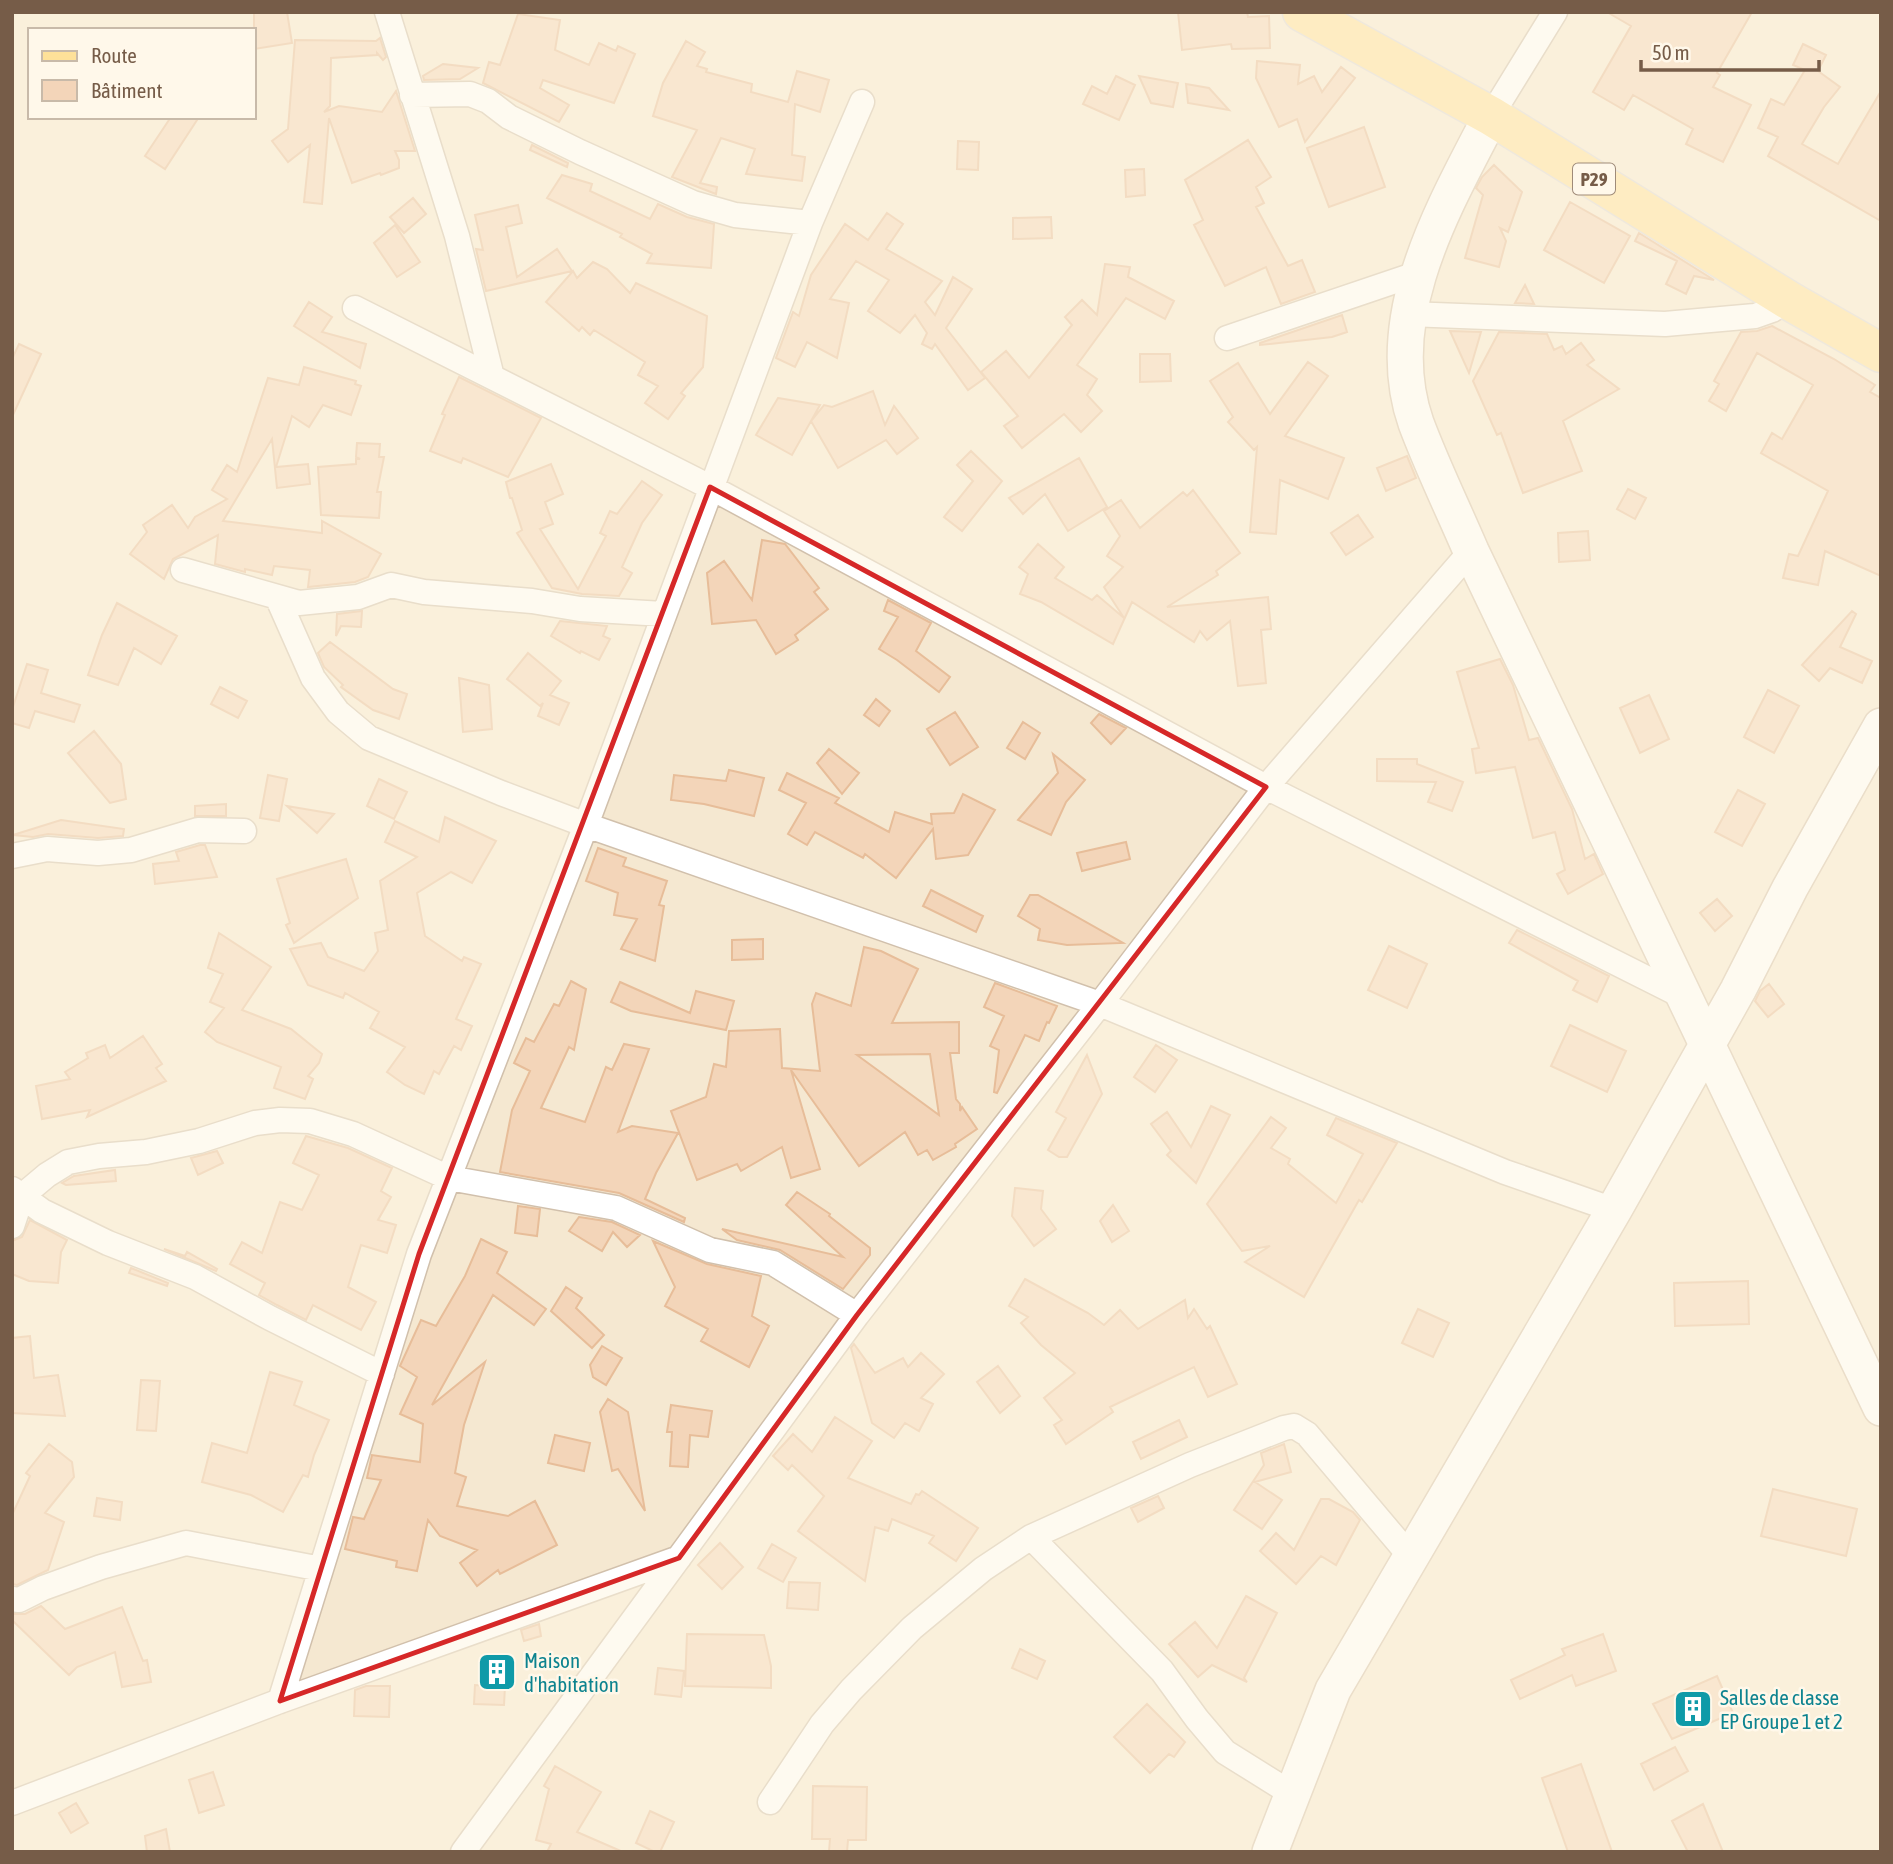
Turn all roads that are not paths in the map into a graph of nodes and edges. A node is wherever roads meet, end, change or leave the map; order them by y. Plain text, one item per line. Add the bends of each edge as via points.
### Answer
1 (387, 12) edge
2 (1302, 12) edge
3 (1555, 12) edge
4 (412, 95) junction
5 (863, 102) dead end
6 (1491, 116) junction
7 (810, 223) junction
8 (1419, 273) junction
9 (1788, 300) junction
10 (355, 308) dead end
11 (1408, 314) junction
12 (1227, 338) dead end
13 (1881, 354) edge
14 (492, 377) junction
15 (710, 486) junction
16 (1471, 551) junction
17 (184, 570) dead end
18 (278, 598) junction
19 (663, 614) junction
20 (1881, 726) edge
21 (1266, 788) junction
22 (586, 825) junction
23 (244, 831) dead end
24 (12, 856) edge
25 (1684, 998) junction
26 (1100, 1004) junction
27 (1707, 1045) junction
28 (449, 1178) junction
29 (17, 1193) edge
30 (1614, 1210) junction
31 (12, 1226) edge
32 (857, 1315) junction
33 (1870, 1360) edge
34 (382, 1374) junction
35 (1881, 1408) edge
36 (1031, 1537) junction
37 (1410, 1556) junction
38 (679, 1558) junction
39 (321, 1569) junction
40 (12, 1599) edge
41 (280, 1701) junction
42 (1294, 1795) junction
43 (12, 1802) edge
44 (770, 1802) dead end
45 (463, 1852) edge
46 (1270, 1852) edge

1 - 4 street
2 - 6 main road, P29
3 - 6 street
4 - 7 street via 470,94 580,152 693,203 735,215
4 - 14 street via 457,236
5 - 7 street
6 - 8 street via 1454,186
6 - 9 main road, P29
7 - 15 street
8 - 11 street
8 - 12 street
9 - 11 street via 1755,316 1665,324
9 - 13 main road, P29
10 - 14 street
11 - 16 street via 1405,366 1416,421
14 - 15 street
15 - 19 street
15 - 21 street
16 - 21 street
16 - 25 street
17 - 18 street
18 - 19 street via 326,602 391,585 580,609
18 - 22 street via 313,678 338,712 369,738
19 - 22 street
20 - 27 street
21 - 25 street
21 - 26 street
22 - 26 street
22 - 28 street
23 - 24 street via 198,830 131,850 47,849
25 - 27 street
26 - 30 street via 1505,1172
26 - 32 street
27 - 30 street
27 - 33 street
28 - 29 street via 353,1134 310,1122 280,1120 146,1152 68,1162
28 - 32 street via 616,1208 710,1250 773,1263
28 - 34 street via 419,1254
29 - 31 street
29 - 34 street via 42,1211 195,1277
30 - 37 street
32 - 38 street
33 - 35 street
34 - 39 street
36 - 37 street via 1190,1465 1294,1426 1307,1434
36 - 42 street via 1161,1671 1225,1752
36 - 44 street via 982,1569 868,1672 822,1724
37 - 42 street via 1333,1690
38 - 41 street
38 - 45 street
39 - 40 street via 186,1543
39 - 41 street
41 - 43 street
42 - 46 street

